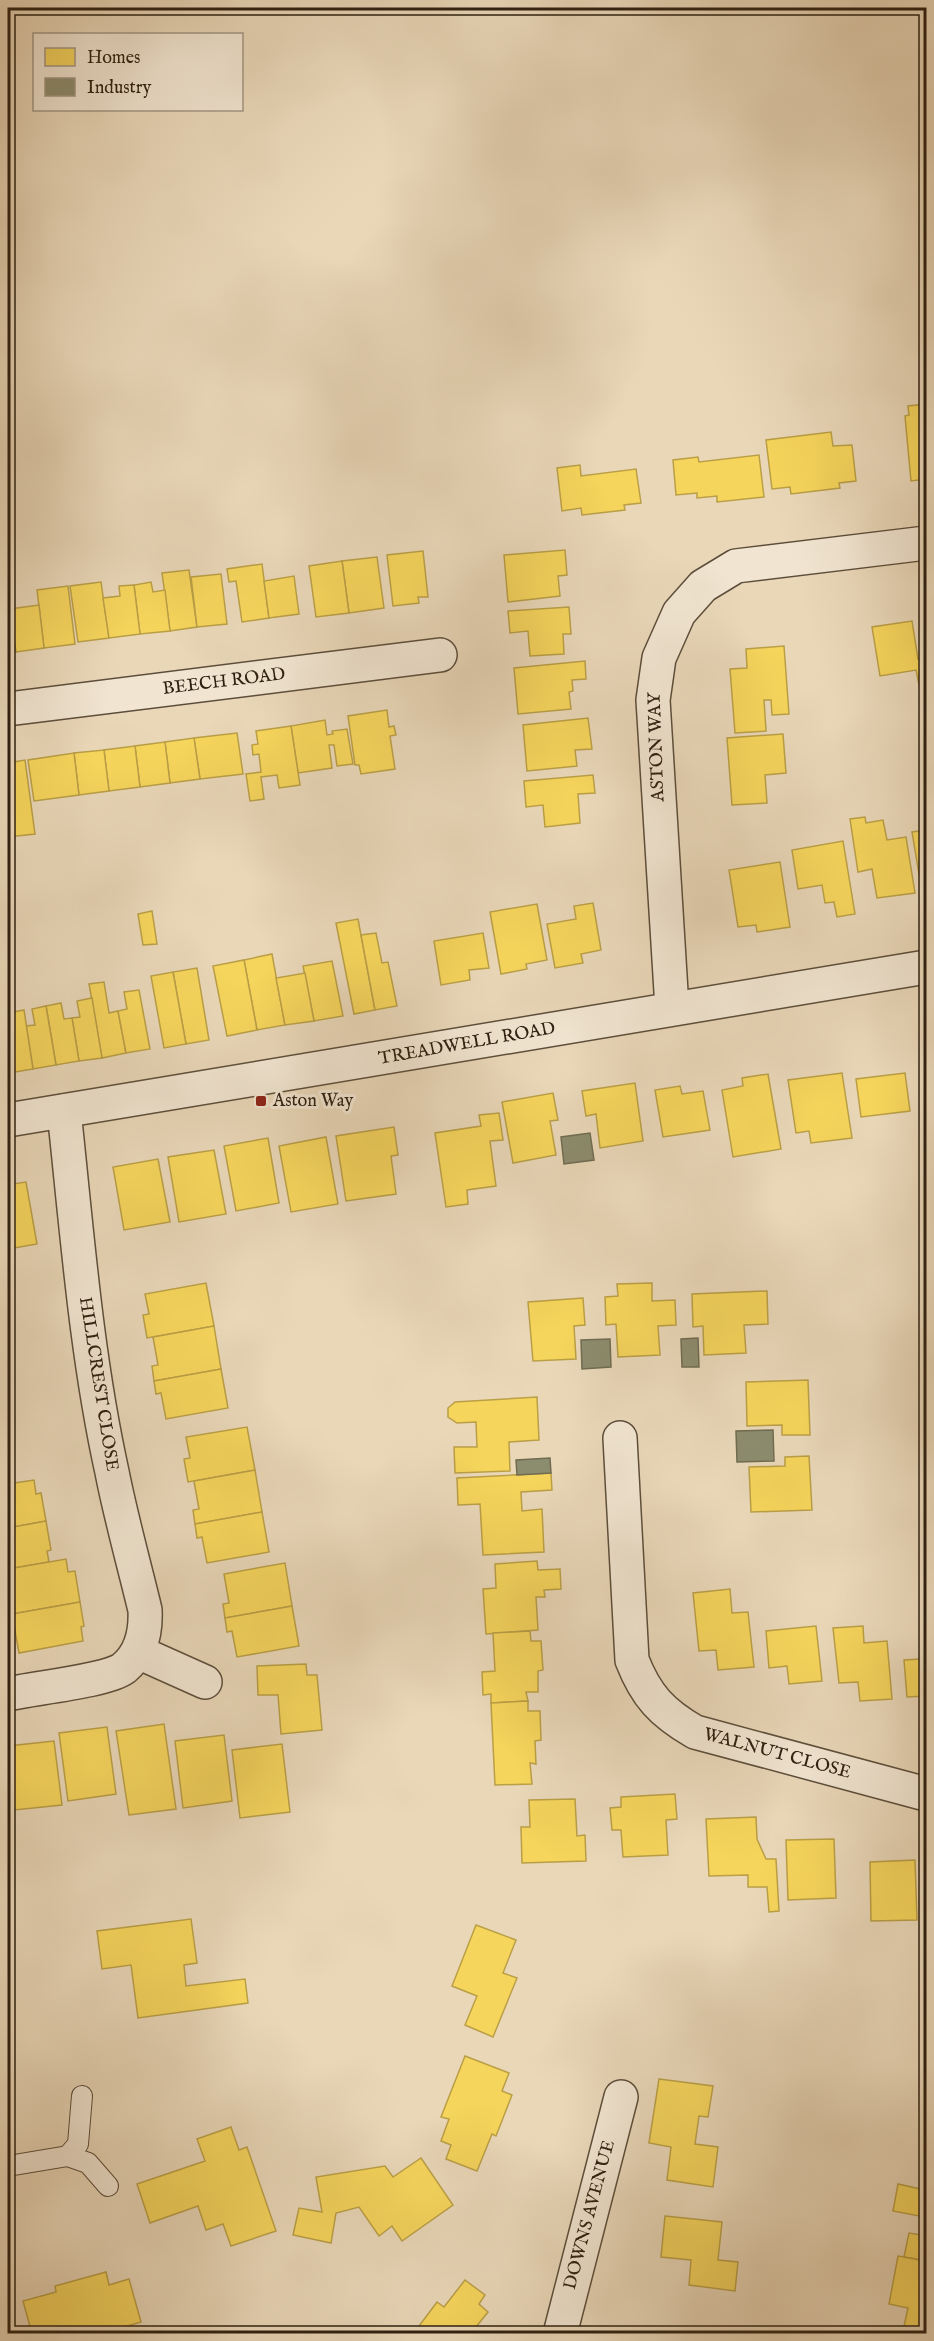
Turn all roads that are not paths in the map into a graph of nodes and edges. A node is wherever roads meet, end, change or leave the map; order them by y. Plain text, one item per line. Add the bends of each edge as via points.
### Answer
1 (927, 543) edge
2 (440, 655) dead end
3 (8, 709) edge
4 (927, 967) edge
5 (672, 1008) junction
6 (64, 1111) junction
7 (8, 1120) edge
8 (620, 1438) dead end
9 (138, 1652) junction
10 (205, 1682) dead end
11 (8, 1694) edge
12 (927, 1794) edge
13 (82, 2096) dead end
14 (621, 2097) dead end
15 (68, 2156) junction
16 (8, 2166) edge
17 (108, 2186) dead end
18 (560, 2334) edge

1 - 5 street, ASTON WAY via 736,566 703,586 679,613 659,658 653,700
2 - 3 street, BEECH ROAD
4 - 5 street, TREADWELL ROAD
5 - 6 street, TREADWELL ROAD
6 - 7 street, TREADWELL ROAD
6 - 9 street, HILLCREST CLOSE via 96,1386 111,1471 145,1610 146,1630
8 - 12 street, WALNUT CLOSE via 632,1660 641,1685 656,1704 694,1732
9 - 10 street
9 - 11 street via 123,1669 102,1677
13 - 15 lane via 78,2144
14 - 18 street, DOWNS AVENUE
15 - 16 lane
15 - 17 lane via 88,2163

